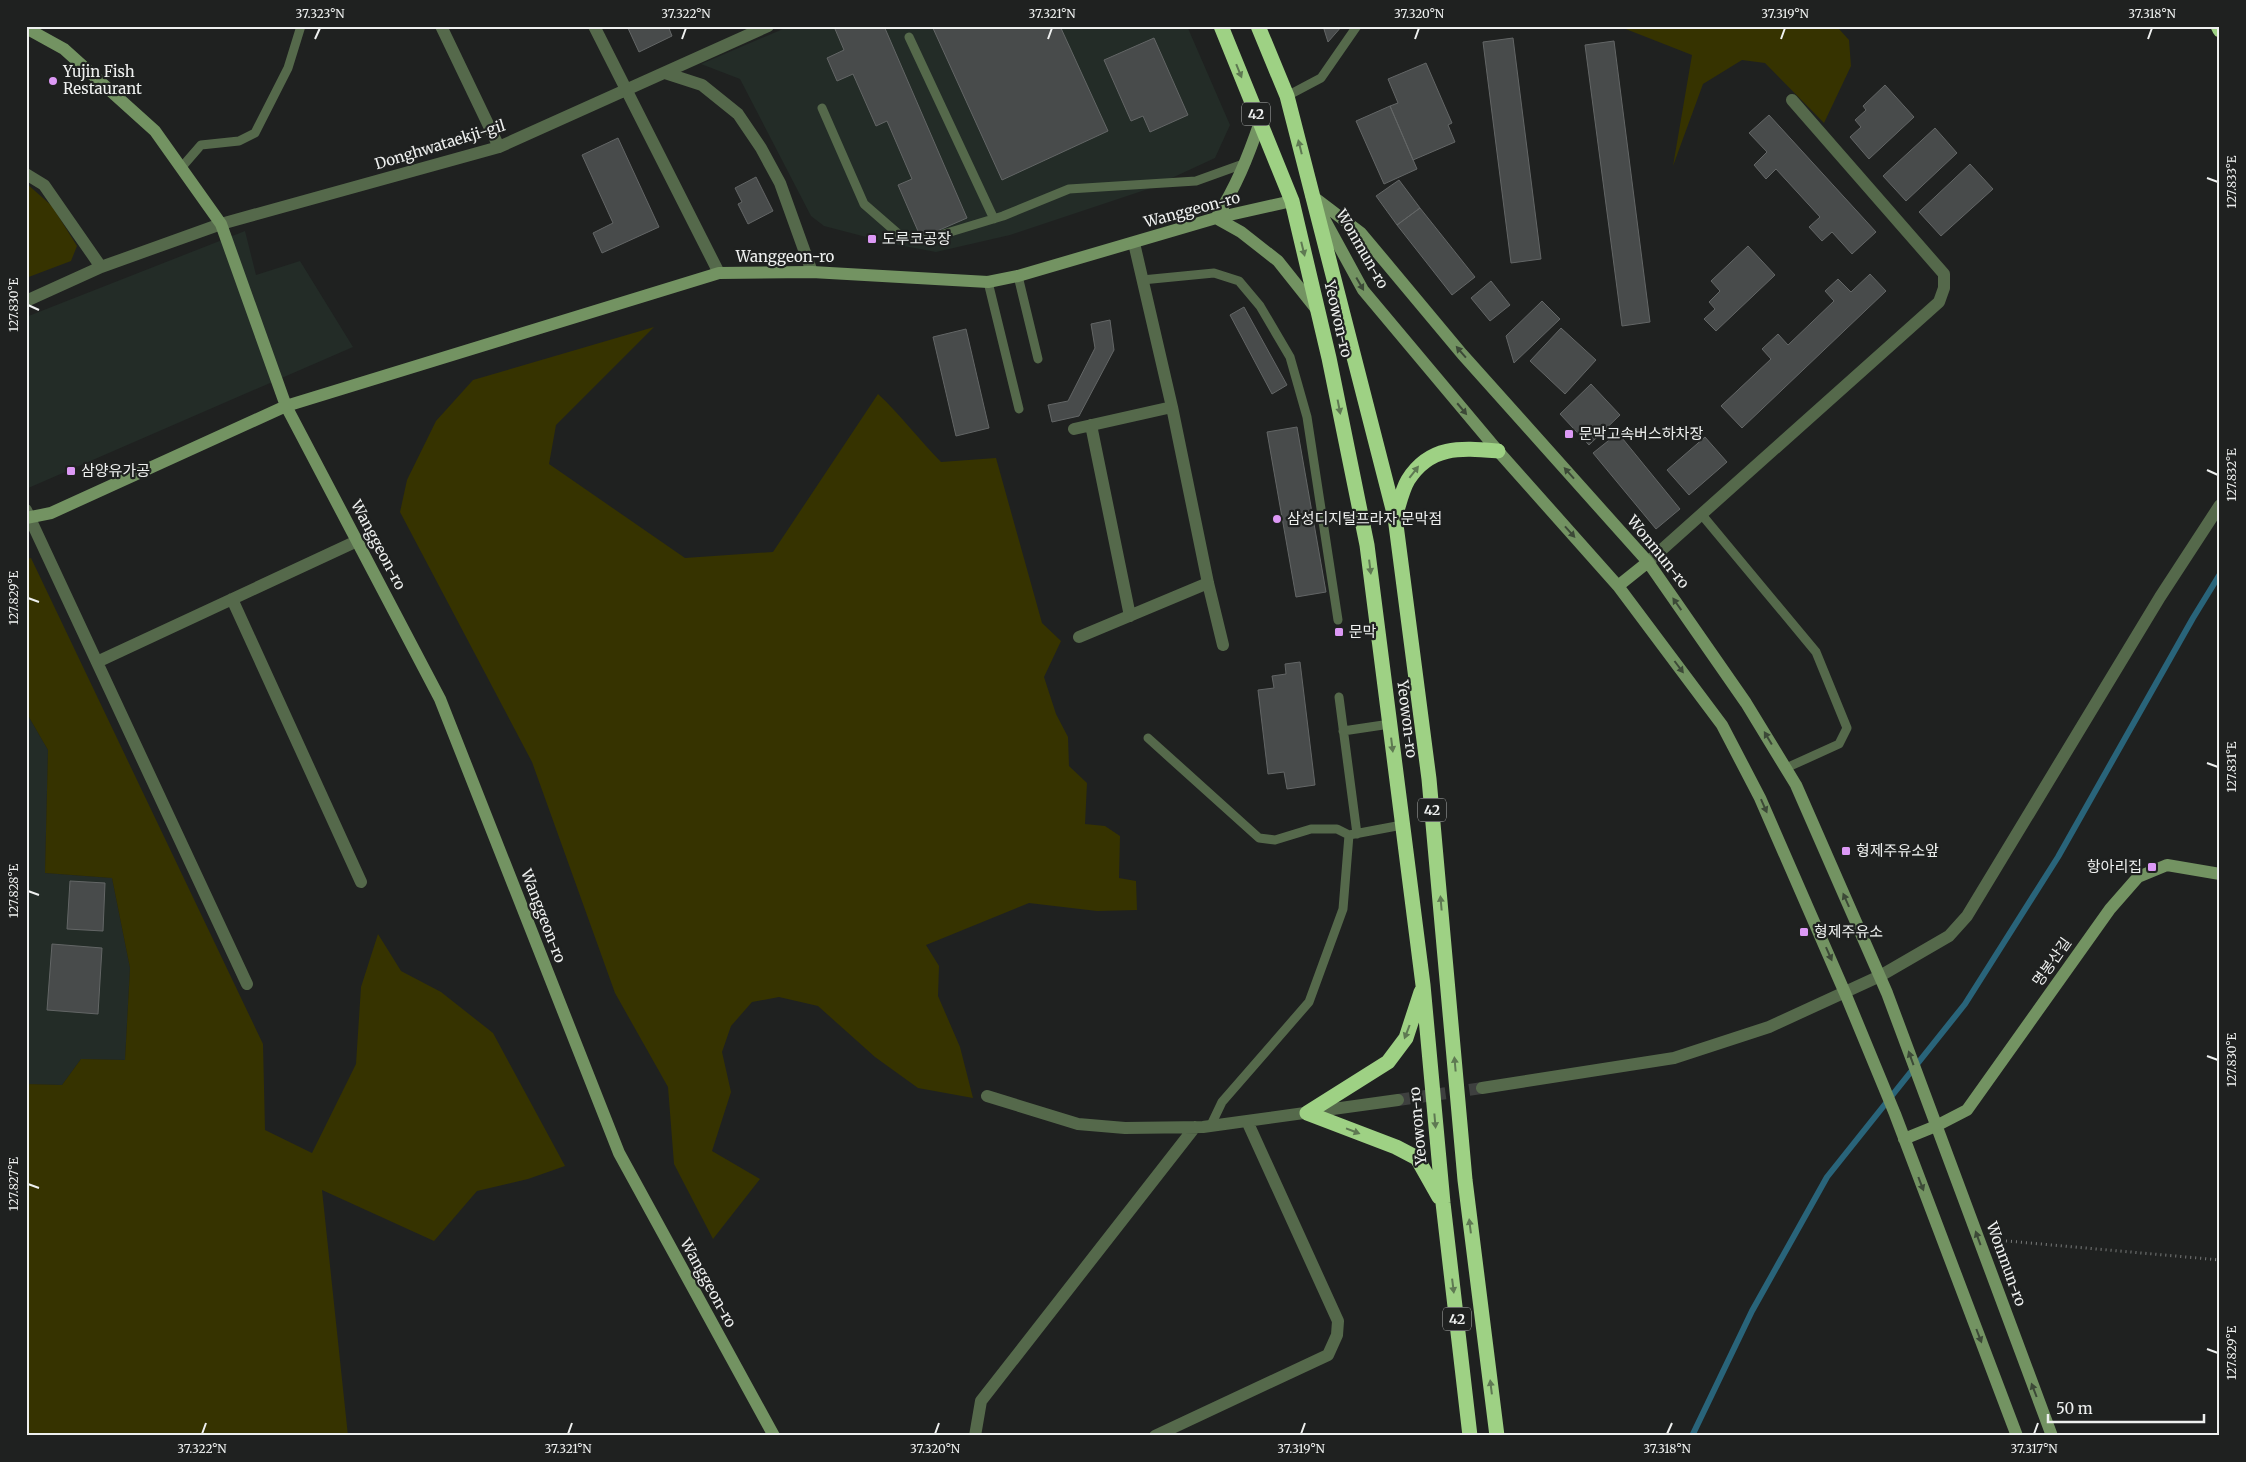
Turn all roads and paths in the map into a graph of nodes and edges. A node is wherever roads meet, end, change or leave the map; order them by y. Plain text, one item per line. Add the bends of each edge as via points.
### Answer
1 (301, 26) edge
2 (441, 26) edge
3 (594, 26) edge
4 (768, 26) edge
5 (1221, 26) edge
6 (1258, 26) edge
7 (1357, 26) edge
8 (2218, 26) edge
9 (26, 28) edge
10 (2220, 30) edge
11 (909, 37) dead end
12 (665, 73) junction
13 (626, 90) junction
14 (1287, 96) junction
15 (1792, 100) dead end
16 (822, 108) dead end
17 (1260, 122) junction
18 (499, 147) junction
19 (1246, 163) junction
20 (181, 168) junction
21 (26, 174) edge
22 (1311, 195) junction
23 (1292, 201) junction
24 (1216, 218) junction
25 (994, 219) junction
26 (222, 224) junction
27 (1134, 243) junction
28 (101, 267) junction
29 (812, 272) junction
30 (719, 273) junction
31 (1018, 276) junction
32 (1142, 280) junction
33 (988, 282) junction
34 (26, 301) edge
35 (1318, 312) junction
36 (1038, 359) dead end
37 (286, 406) junction
38 (1172, 407) junction
39 (1019, 408) dead end
40 (1091, 425) junction
41 (1074, 429) dead end
42 (1498, 451) junction
43 (2220, 505) edge
44 (27, 515) edge
45 (1702, 515) junction
46 (1395, 517) junction
47 (357, 541) junction
48 (1648, 562) junction
49 (1208, 583) junction
50 (1618, 586) junction
51 (232, 599) junction
52 (1130, 616) junction
53 (1338, 620) dead end
54 (1079, 637) dead end
55 (1223, 644) dead end
56 (97, 662) junction
57 (1339, 697) dead end
58 (1390, 724) junction
59 (1343, 731) junction
60 (1148, 738) dead end
61 (1786, 768) junction
62 (1402, 825) junction
63 (1353, 834) junction
64 (2220, 874) edge
65 (360, 882) dead end
66 (1880, 976) junction
67 (248, 984) dead end
68 (1423, 986) junction
69 (1845, 992) junction
70 (1482, 1088) tunnel mouth
71 (987, 1096) dead end
72 (1398, 1100) tunnel mouth
73 (1307, 1113) junction
74 (1247, 1121) junction
75 (1211, 1125) junction
76 (1936, 1126) junction
77 (1195, 1127) junction
78 (1904, 1139) junction
79 (1443, 1203) junction
80 (1978, 1239) junction
81 (2220, 1260) edge
82 (774, 1436) edge
83 (976, 1436) edge
84 (1155, 1436) edge
85 (1470, 1436) edge
86 (1497, 1436) edge
87 (2017, 1436) edge
88 (2052, 1436) edge

1 - 20 lane via 288,68 255,134 239,141 201,145
2 - 18 street
3 - 13 street
4 - 12 street, Donghwataekji-gil
5 -> 17 highway, Yeowon-ro / 42
6 - 14 highway, Yeowon-ro / 42
7 - 14 lane via 1321,78
8 - 10 highway
9 - 20 street via 64,49 155,131
11 - 25 lane
12 - 13 street, Donghwataekji-gil
12 - 29 street via 702,85 738,114 780,184
13 - 18 street, Donghwataekji-gil
13 - 30 street
22 -> 14 highway, Yeowon-ro / 42
15 - 45 street via 1944,274 1944,288 1939,302
16 - 25 lane via 864,204 903,238 924,240
17 - 19 street
17 - 23 highway, Yeowon-ro / 42
18 - 26 street, Donghwataekji-gil
19 - 24 street
19 - 25 lane via 1196,181 1070,189
20 - 26 street
21 - 28 street via 44,185
22 - 23 highway
22 -> 42 street, Wonmun-ro via 1363,290
22 - 46 highway, Yeowon-ro / 42
48 -> 22 street, Wonmun-ro via 1462,354 1361,233
23 - 24 street, Wanggeon-ro
23 -> 35 highway, Yeowon-ro / 42
24 - 27 street, Wanggeon-ro
24 - 35 street via 1278,260
26 - 28 street, Donghwataekji-gil
26 - 37 street
27 - 31 street, Wanggeon-ro
27 - 32 street
28 - 34 street, Donghwataekji-gil
29 - 30 street, Wanggeon-ro
29 - 33 street, Wanggeon-ro
30 - 37 street, Wanggeon-ro
31 - 33 street, Wanggeon-ro
31 - 36 lane
32 - 38 street
32 - 53 lane via 1214,273 1239,281 1260,306 1290,357 1307,417
33 - 39 lane
35 -> 58 highway, Yeowon-ro / 42 via 1367,546
37 - 44 street, Wanggeon-ro via 51,513
37 - 47 street, Wanggeon-ro
38 - 40 street
38 - 49 street
40 - 41 street
40 - 52 street
46 -> 42 highway via 1407,481 1420,465 1439,452 1466,448
42 -> 50 street, Wonmun-ro
43 - 66 street via 2160,597 1967,916 1949,936
44 - 56 street
45 - 48 street
45 - 61 lane via 1816,652 1847,728 1839,744
86 -> 46 highway, Yeowon-ro / 42 via 1465,1180 1429,779
47 - 51 street
47 - 82 street, Wanggeon-ro via 440,699 618,1153
48 - 50 street
61 -> 48 street, Wonmun-ro via 1746,703
49 - 52 street
49 - 55 street
50 -> 69 street, Wonmun-ro via 1722,725 1760,798
51 - 56 street
51 - 65 street
52 - 54 street
56 - 67 street
57 - 59 lane
58 - 59 lane
58 -> 62 highway, Yeowon-ro / 42
59 - 63 lane
60 - 63 lane via 1259,838 1275,840 1311,829 1337,829
66 -> 61 street, Wonmun-ro
62 - 63 lane
62 - 68 highway, Yeowon-ro / 42
63 - 75 lane via 1343,909 1309,1002 1222,1102
64 - 76 street, 명봉산길 via 2167,865 2138,877 2110,909 1967,1110
66 - 69 street
76 -> 66 street, Wonmun-ro
68 -> 73 highway via 1406,1038 1388,1062
68 -> 79 highway, Yeowon-ro / 42
69 - 70 street via 1769,1027 1674,1058
69 - 78 street, Wonmun-ro
71 - 77 street via 1078,1124 1126,1128
72 - 73 street
73 - 74 street
73 -> 79 highway via 1417,1158
74 - 75 street
74 - 84 street via 1338,1321 1337,1335 1328,1355
75 - 77 street
76 - 78 street, 명봉산길
80 -> 76 street, Wonmun-ro
77 - 83 street via 981,1401
78 -> 87 street
79 -> 85 highway, Yeowon-ro / 42
80 - 81 path
88 -> 80 street, Wonmun-ro

